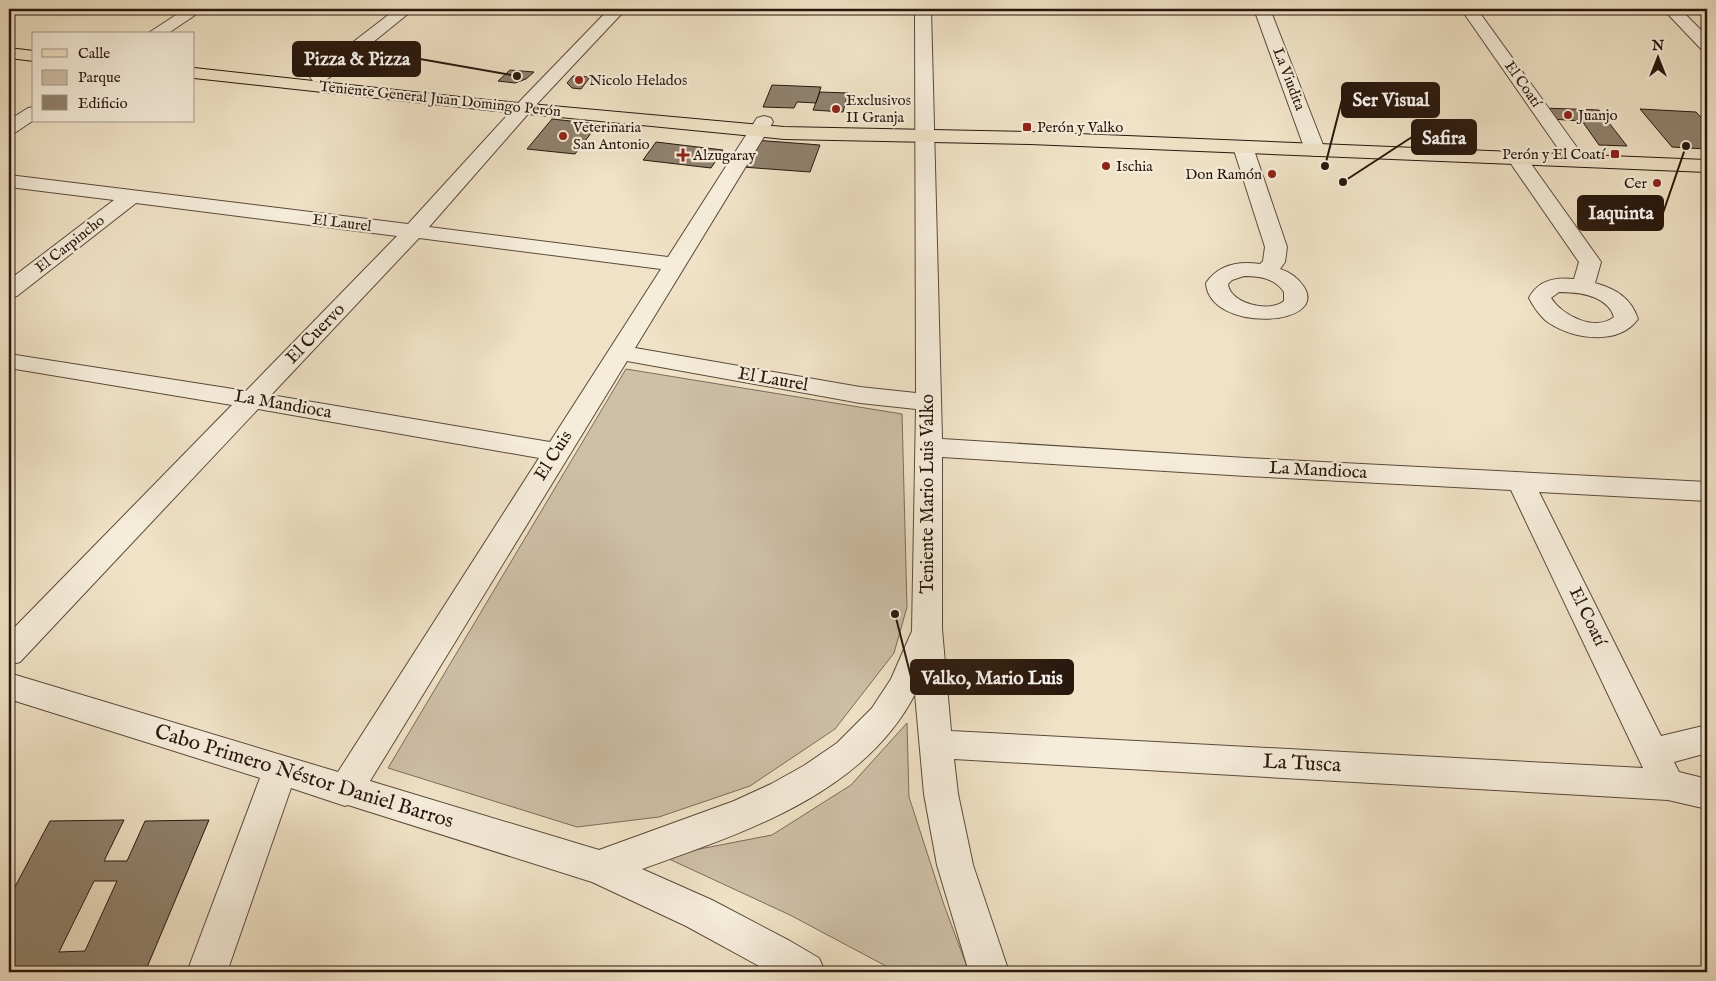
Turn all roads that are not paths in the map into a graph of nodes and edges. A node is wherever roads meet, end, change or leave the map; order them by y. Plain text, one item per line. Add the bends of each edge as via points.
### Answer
1 (196, 9) edge
2 (406, 9) edge
3 (618, 9) edge
4 (923, 9) edge
5 (1262, 9) edge
6 (1469, 9) edge
7 (1671, 9) edge
8 (158, 32) edge
9 (9, 44) edge
10 (1707, 44) edge
11 (32, 47) edge
12 (9, 53) edge
13 (32, 56) edge
14 (195, 64) edge
15 (195, 73) edge
16 (319, 77) junction
17 (528, 104) junction
18 (32, 113) edge
19 (760, 126) junction
20 (9, 128) edge
21 (926, 135) junction
22 (1243, 147) junction
23 (1315, 150) junction
24 (1517, 158) junction
25 (1576, 160) junction
26 (1707, 166) edge
27 (9, 181) edge
28 (131, 197) junction
29 (413, 232) junction
30 (674, 264) junction
31 (1266, 271) dead end
32 (1583, 286) dead end
33 (9, 291) edge
34 (619, 352) junction
35 (9, 361) edge
36 (254, 400) junction
37 (928, 402) junction
38 (929, 447) junction
39 (557, 452) junction
40 (1521, 482) junction
41 (1707, 491) edge
42 (927, 629) junction
43 (9, 653) edge
44 (9, 686) edge
45 (1707, 739) edge
46 (935, 744) junction
47 (1652, 753) junction
48 (280, 771) junction
49 (1668, 785) junction
50 (345, 791) junction
51 (1707, 794) edge
52 (598, 867) junction
53 (207, 972) edge
54 (806, 972) edge
55 (989, 972) edge

1 - 8 street
2 - 16 street
3 - 17 street, El Cuervo
4 - 21 street, Teniente Mario Luis Valko
5 - 23 street, La Viudita
6 - 25 street, El Coatí
7 - 10 street
9 - 11 main road
12 - 13 main road
14 - 16 main road, Teniente General Juan Domingo Perón
15 - 17 main road, Teniente General Juan Domingo Perón
16 - 17 main road, Teniente General Juan Domingo Perón
17 - 19 main road, Teniente General Juan Domingo Perón
17 - 29 street, El Cuervo
18 - 20 street
19 - 21 main road, Teniente General Juan Domingo Perón via 881,136
19 - 30 street, El Cuis
21 - 22 main road, Teniente General Juan Domingo Perón
21 - 37 street, Teniente Mario Luis Valko
22 - 23 main road, Teniente General Juan Domingo Perón
22 - 31 street via 1276,247 1274,262
23 - 24 main road, Teniente General Juan Domingo Perón
24 - 25 main road, Teniente General Juan Domingo Perón
24 - 32 street via 1590,262
25 - 26 main road, Teniente General Juan Domingo Perón
27 - 28 street, El Laurel
28 - 29 street, El Laurel
28 - 33 street, El Carpincho
29 - 30 street, El Laurel
29 - 36 street, El Cuervo
30 - 34 street, El Cuis
34 - 37 street, El Laurel via 860,395
34 - 39 street, El Cuis
35 - 36 street, La Mandioca
36 - 39 street, La Mandioca
36 - 43 street, El Cuervo
37 - 38 street, Teniente Mario Luis Valko
38 - 40 street, La Mandioca
38 - 42 street, Teniente Mario Luis Valko
39 - 50 street, El Cuis
40 - 41 street, La Mandioca
40 - 47 street, El Coatí
42 - 46 street, Teniente Mario Luis Valko
42 - 52 street via 899,695 877,726 853,749 779,798 735,818
44 - 48 street, Cabo Primero Néstor Daniel Barros
45 - 47 street
46 - 49 street, La Tusca
46 - 55 street, Teniente Mario Luis Valko via 955,865
47 - 49 street, El Coatí
48 - 50 street, Cabo Primero Néstor Daniel Barros
48 - 53 street
49 - 51 street
50 - 52 street, Cabo Primero Néstor Daniel Barros
52 - 54 street, Cabo Primero Néstor Daniel Barros via 699,913

